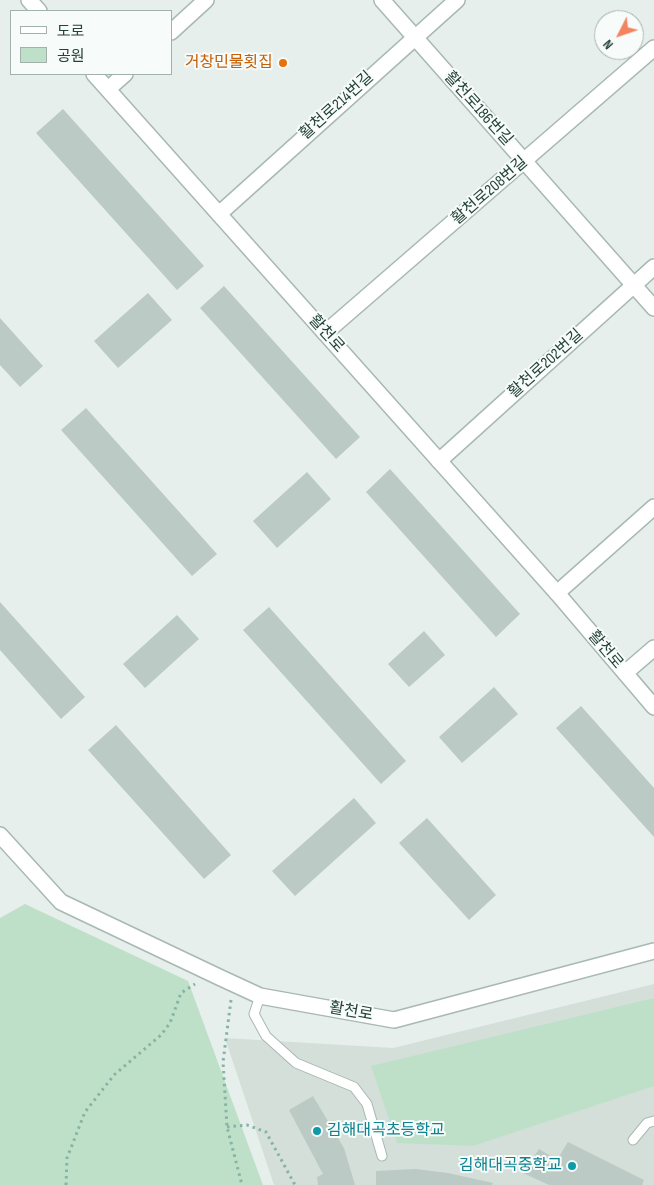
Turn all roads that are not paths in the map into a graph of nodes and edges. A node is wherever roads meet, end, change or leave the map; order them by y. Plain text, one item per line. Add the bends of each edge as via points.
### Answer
1 (29, 0) edge
2 (206, 0) edge
3 (382, 0) edge
4 (456, 0) edge
5 (38, 10) edge
6 (172, 31) edge
7 (414, 37) junction
8 (654, 48) edge
9 (95, 75) edge
10 (124, 75) edge
11 (108, 89) junction
12 (525, 161) junction
13 (219, 214) junction
14 (654, 267) edge
15 (634, 285) junction
16 (654, 308) edge
17 (325, 333) junction
18 (439, 461) junction
19 (654, 507) edge
20 (557, 593) junction
21 (654, 648) edge
22 (625, 673) junction
23 (654, 707) edge
24 (0, 835) edge
25 (654, 951) edge
26 (260, 996) junction
27 (654, 1121) edge
28 (633, 1140) dead end
29 (382, 1156) dead end

1 - 5 street
2 - 6 street
3 - 7 street, 활천로186번길
4 - 7 street, 활천로214번길
7 - 12 street, 활천로186번길
7 - 13 street, 활천로214번길
8 - 12 street, 활천로208번길
9 - 11 street, 활천로
10 - 11 street
11 - 13 street, 활천로
12 - 15 street, 활천로186번길
12 - 17 street, 활천로208번길
13 - 17 street, 활천로
14 - 15 street, 활천로202번길
15 - 16 street, 활천로186번길
15 - 18 street, 활천로202번길
17 - 18 street, 활천로
18 - 20 street, 활천로
19 - 20 street
20 - 22 street, 활천로
21 - 22 street
22 - 23 street, 활천로
24 - 26 street, 활천로 via 61,902
25 - 26 street, 활천로 via 394,1020
26 - 29 lane via 254,1014 266,1036 296,1064 354,1087 367,1104
27 - 28 lane via 647,1123

